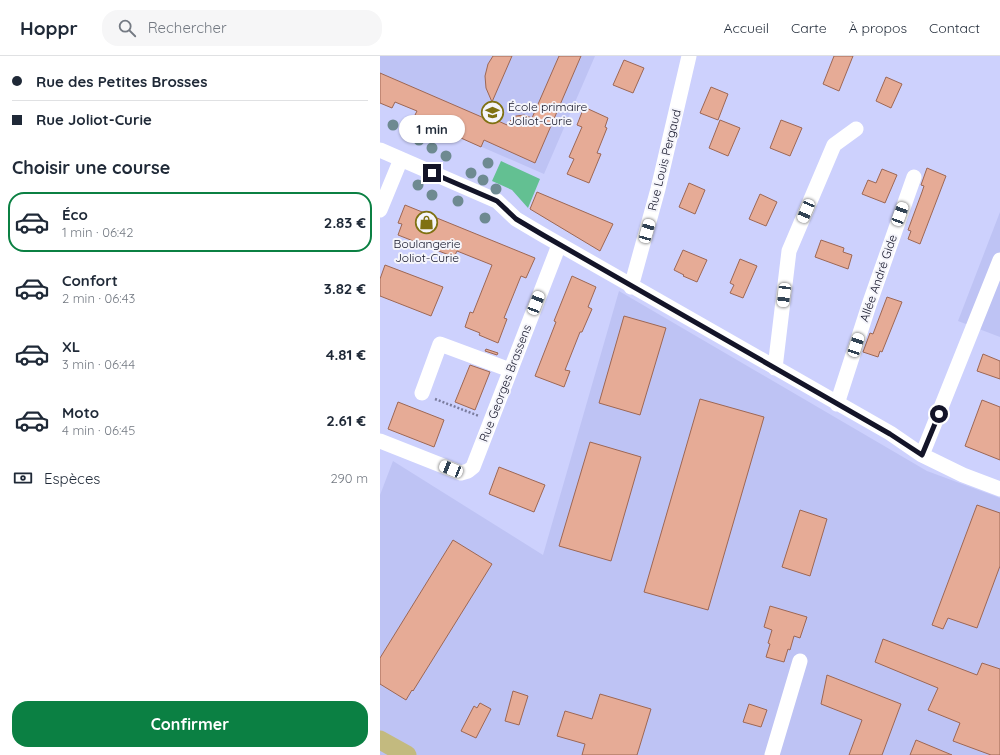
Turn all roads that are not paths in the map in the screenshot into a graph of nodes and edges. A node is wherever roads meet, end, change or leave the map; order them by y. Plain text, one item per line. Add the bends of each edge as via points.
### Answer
1 (689, 56) edge
2 (856, 129) dead end
3 (380, 150) edge
4 (401, 159) junction
5 (914, 176) dead end
6 (380, 210) edge
7 (559, 245) junction
8 (1000, 260) edge
9 (631, 287) junction
10 (775, 368) junction
11 (510, 370) junction
12 (422, 393) road end
13 (837, 404) junction
14 (380, 441) edge
15 (922, 455) junction
16 (1000, 489) edge
17 (800, 661) dead end
18 (380, 740) edge
19 (407, 755) edge
20 (772, 755) edge

1 - 9 street, Rue Louis Pergaud via 658,189
2 - 10 street via 834,145 789,251
3 - 4 street
4 - 6 street
4 - 7 street via 497,201 516,219
5 - 13 street, Allée André Gide
7 - 9 street
7 - 11 street, Rue Georges Brassens
8 - 15 street
9 - 10 street
10 - 13 street
11 - 12 street via 440,344
11 - 14 street, Rue Georges Brassens via 473,467 468,471 461,473
13 - 15 street
15 - 16 street
17 - 20 street
18 - 19 main road

